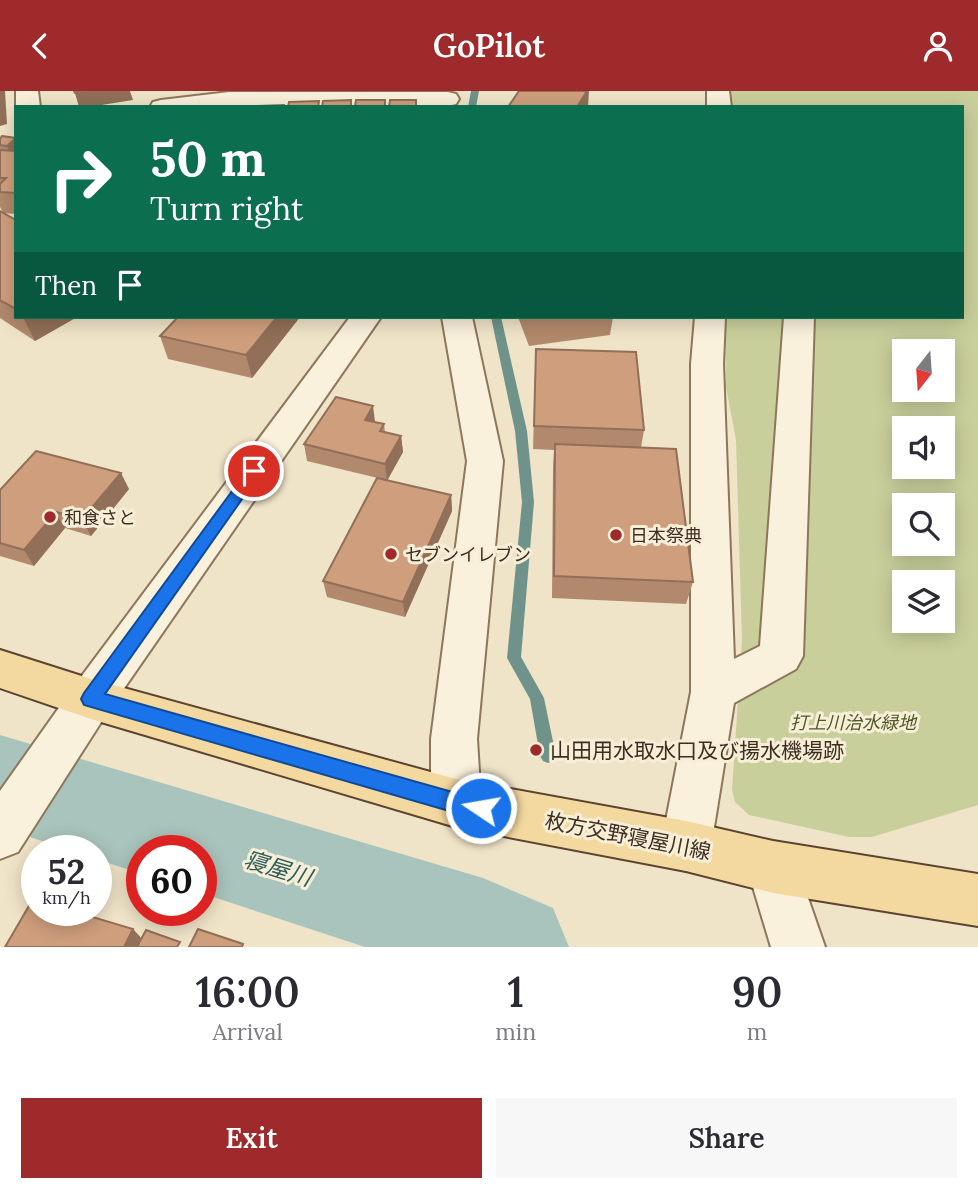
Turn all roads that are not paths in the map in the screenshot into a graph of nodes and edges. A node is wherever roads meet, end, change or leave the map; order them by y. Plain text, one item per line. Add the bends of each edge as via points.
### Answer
1 (447, 99) edge
2 (179, 105) edge
3 (365, 319) edge
4 (457, 319) edge
5 (710, 319) edge
6 (799, 319) edge
7 (0, 669) edge
8 (712, 692) junction
9 (91, 699) junction
10 (456, 803) junction
11 (0, 834) edge
12 (686, 846) junction
13 (773, 867) junction
14 (978, 900) edge
15 (798, 947) edge

1 - 2 street via 229,99
3 - 9 street
4 - 10 street via 485,461 454,739
5 - 8 street
6 - 8 street via 781,656
7 - 9 main road, 枚方交野寝屋川線
8 - 12 street
9 - 10 main road, 枚方交野寝屋川線
9 - 11 street
10 - 12 main road, 枚方交野寝屋川線
12 - 13 main road, 枚方交野寝屋川線
13 - 14 main road, 枚方交野寝屋川線
13 - 15 street

